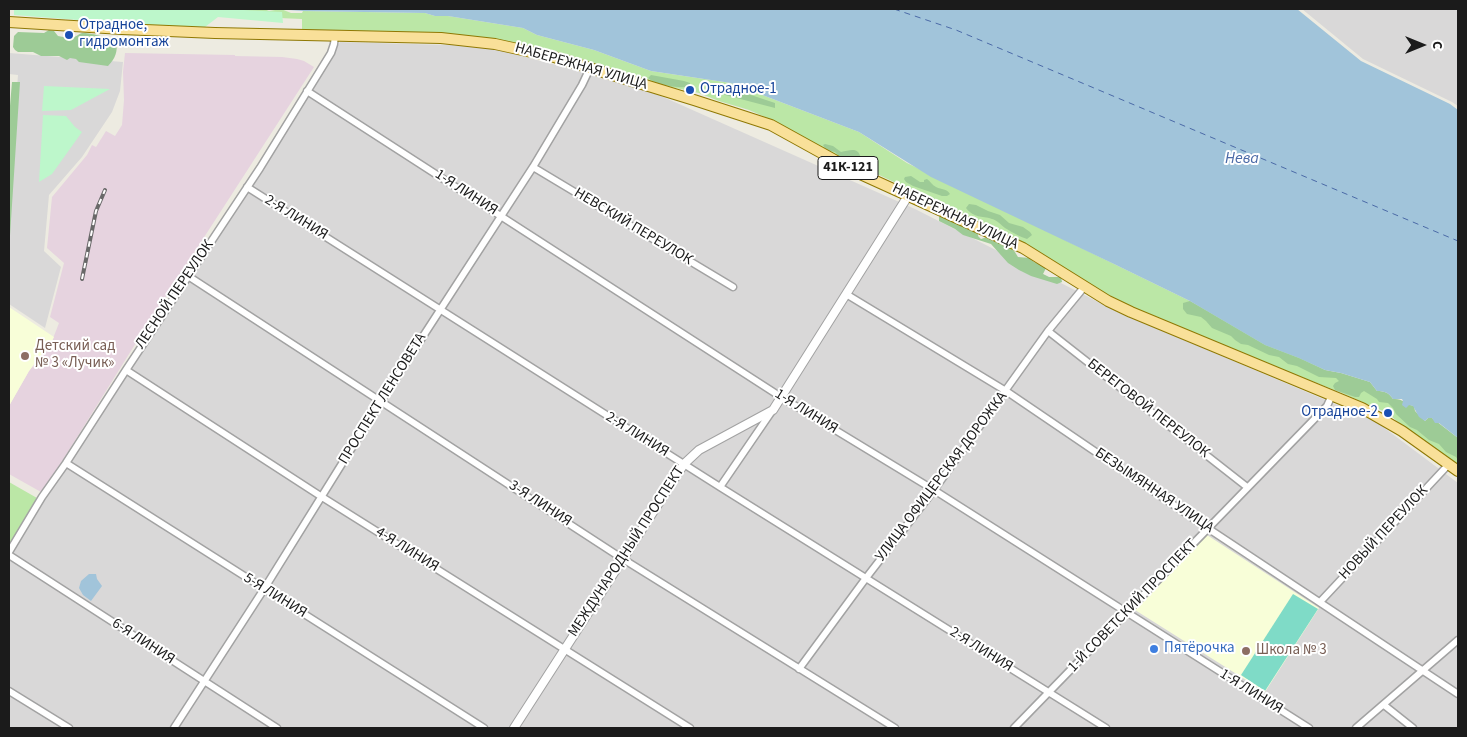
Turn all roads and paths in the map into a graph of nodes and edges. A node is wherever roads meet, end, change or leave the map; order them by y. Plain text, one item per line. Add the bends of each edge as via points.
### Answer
1 (9, 22) edge
2 (9, 27) edge
3 (335, 35) junction
4 (590, 68) junction
5 (307, 91) junction
6 (533, 167) junction
7 (247, 187) junction
8 (908, 196) junction
9 (501, 216) junction
10 (188, 276) junction
11 (1085, 286) junction
12 (733, 287) dead end
13 (846, 294) junction
14 (440, 310) junction
15 (1048, 331) junction
16 (126, 370) junction
17 (1006, 392) junction
18 (1332, 395) junction
19 (781, 397) junction
20 (381, 401) junction
21 (773, 410) junction
22 (66, 464) junction
23 (684, 464) junction
24 (1449, 464) junction
25 (1458, 471) edge
26 (720, 487) junction
27 (1247, 487) junction
28 (934, 490) junction
29 (322, 497) junction
30 (1209, 529) junction
31 (9, 554) edge
32 (623, 558) junction
33 (866, 578) junction
34 (264, 589) junction
35 (1320, 602) junction
36 (1127, 613) junction
37 (1458, 640) edge
38 (564, 649) junction
39 (799, 669) junction
40 (1422, 671) junction
41 (204, 681) junction
42 (9, 691) edge
43 (1049, 693) junction
44 (1458, 694) edge
45 (1384, 705) junction
46 (69, 728) edge
47 (174, 728) edge
48 (277, 728) edge
49 (484, 728) edge
50 (514, 728) edge
51 (690, 728) edge
52 (895, 728) edge
53 (1014, 728) edge
54 (1106, 728) edge
55 (1309, 728) edge
56 (1356, 728) edge
57 (1413, 728) edge

1 - 2 street
1 - 3 main road, 41К-121 via 215,33
3 - 4 main road, НАБЕРЕЖНАЯ УЛИЦА / 41К-121 via 468,40 522,49
3 - 5 street, ЛЕСНОЙ ПЕРЕУЛОК via 331,53
4 - 6 street, ПРОСПЕКТ ЛЕНСОВЕТА
4 - 8 main road, НАБЕРЕЖНАЯ УЛИЦА / 41К-121 via 771,125
5 - 7 street, ЛЕСНОЙ ПЕРЕУЛОК
5 - 9 street, 1-Я ЛИНИЯ
6 - 9 street, ПРОСПЕКТ ЛЕНСОВЕТА
6 - 12 street, НЕВСКИЙ ПЕРЕУЛОК
7 - 10 street, ЛЕСНОЙ ПЕРЕУЛОК
7 - 14 street, 2-Я ЛИНИЯ
8 - 11 main road, НАБЕРЕЖНАЯ УЛИЦА / 41К-121 via 1023,248
8 - 13 street, МЕЖДУНАРОДНЫЙ ПРОСПЕКТ
9 - 14 street, ПРОСПЕКТ ЛЕНСОВЕТА
9 - 19 street, 1-Я ЛИНИЯ
10 - 16 street, ЛЕСНОЙ ПЕРЕУЛОК
10 - 20 street, 3-Я ЛИНИЯ
11 - 15 street, УЛИЦА ОФИЦЕРСКАЯ ДОРОЖКА
11 - 18 main road, НАБЕРЕЖНАЯ УЛИЦА / 41К-121 via 1146,319
13 - 17 street, БЕЗЫМЯННАЯ УЛИЦА
13 - 19 street, МЕЖДУНАРОДНЫЙ ПРОСПЕКТ
14 - 20 street, ПРОСПЕКТ ЛЕНСОВЕТА
14 - 23 street, 2-Я ЛИНИЯ
15 - 17 street, УЛИЦА ОФИЦЕРСКАЯ ДОРОЖКА
15 - 27 street, БЕРЕГОВОЙ ПЕРЕУЛОК
16 - 22 street, ЛЕСНОЙ ПЕРЕУЛОК
16 - 29 street, 4-Я ЛИНИЯ
17 - 28 street, УЛИЦА ОФИЦЕРСКАЯ ДОРОЖКА
17 - 30 street, БЕЗЫМЯННАЯ УЛИЦА
18 - 24 main road, НАБЕРЕЖНАЯ УЛИЦА / 41К-121 via 1382,419
18 - 27 street, 1-Й СОВЕТСКИЙ ПРОСПЕКТ via 1327,406
19 - 21 street, МЕЖДУНАРОДНЫЙ ПРОСПЕКТ
19 - 28 street, 1-Я ЛИНИЯ
20 - 29 street, ПРОСПЕКТ ЛЕНСОВЕТА
20 - 32 street, 3-Я ЛИНИЯ
21 - 23 street, МЕЖДУНАРОДНЫЙ ПРОСПЕКТ via 699,450
21 - 26 street, МЕЖДУНАРОДНЫЙ ПРОСПЕКТ
22 - 31 street, ЛЕСНОЙ ПЕРЕУЛОК via 42,497
22 - 34 street, 5-Я ЛИНИЯ
23 - 26 street, 2-Я ЛИНИЯ
23 - 32 street, МЕЖДУНАРОДНЫЙ ПРОСПЕКТ
24 - 25 main road, НАБЕРЕЖНАЯ УЛИЦА / 41К-121
24 - 35 street, НОВЫЙ ПЕРЕУЛОК
26 - 33 street, 2-Я ЛИНИЯ
27 - 30 street, 1-Й СОВЕТСКИЙ ПРОСПЕКТ
28 - 33 street, УЛИЦА ОФИЦЕРСКАЯ ДОРОЖКА
28 - 36 street, 1-Я ЛИНИЯ
29 - 34 street, ПРОСПЕКТ ЛЕНСОВЕТА
29 - 38 street, 4-Я ЛИНИЯ
30 - 35 street, БЕЗЫМЯННАЯ УЛИЦА
30 - 36 street, 1-Й СОВЕТСКИЙ ПРОСПЕКТ
31 - 41 street, 6-Я ЛИНИЯ
32 - 38 street, МЕЖДУНАРОДНЫЙ ПРОСПЕКТ
32 - 39 street, 3-Я ЛИНИЯ
33 - 39 street, УЛИЦА ОФИЦЕРСКАЯ ДОРОЖКА
33 - 43 street, 2-Я ЛИНИЯ
34 - 41 street, ПРОСПЕКТ ЛЕНСОВЕТА
34 - 49 street, 5-Я ЛИНИЯ
35 - 40 street, БЕЗЫМЯННАЯ УЛИЦА
36 - 43 street, 1-Й СОВЕТСКИЙ ПРОСПЕКТ
36 - 55 street, 1-Я ЛИНИЯ
37 - 40 street
38 - 50 street, МЕЖДУНАРОДНЫЙ ПРОСПЕКТ
38 - 51 street, 4-Я ЛИНИЯ
39 - 52 street, 3-Я ЛИНИЯ
40 - 44 street, БЕЗЫМЯННАЯ УЛИЦА
40 - 45 street
41 - 47 street, ПРОСПЕКТ ЛЕНСОВЕТА
41 - 48 street, 6-Я ЛИНИЯ
42 - 46 street
43 - 53 street, 1-Й СОВЕТСКИЙ ПРОСПЕКТ
43 - 54 street, 2-Я ЛИНИЯ
45 - 56 street
45 - 57 street

